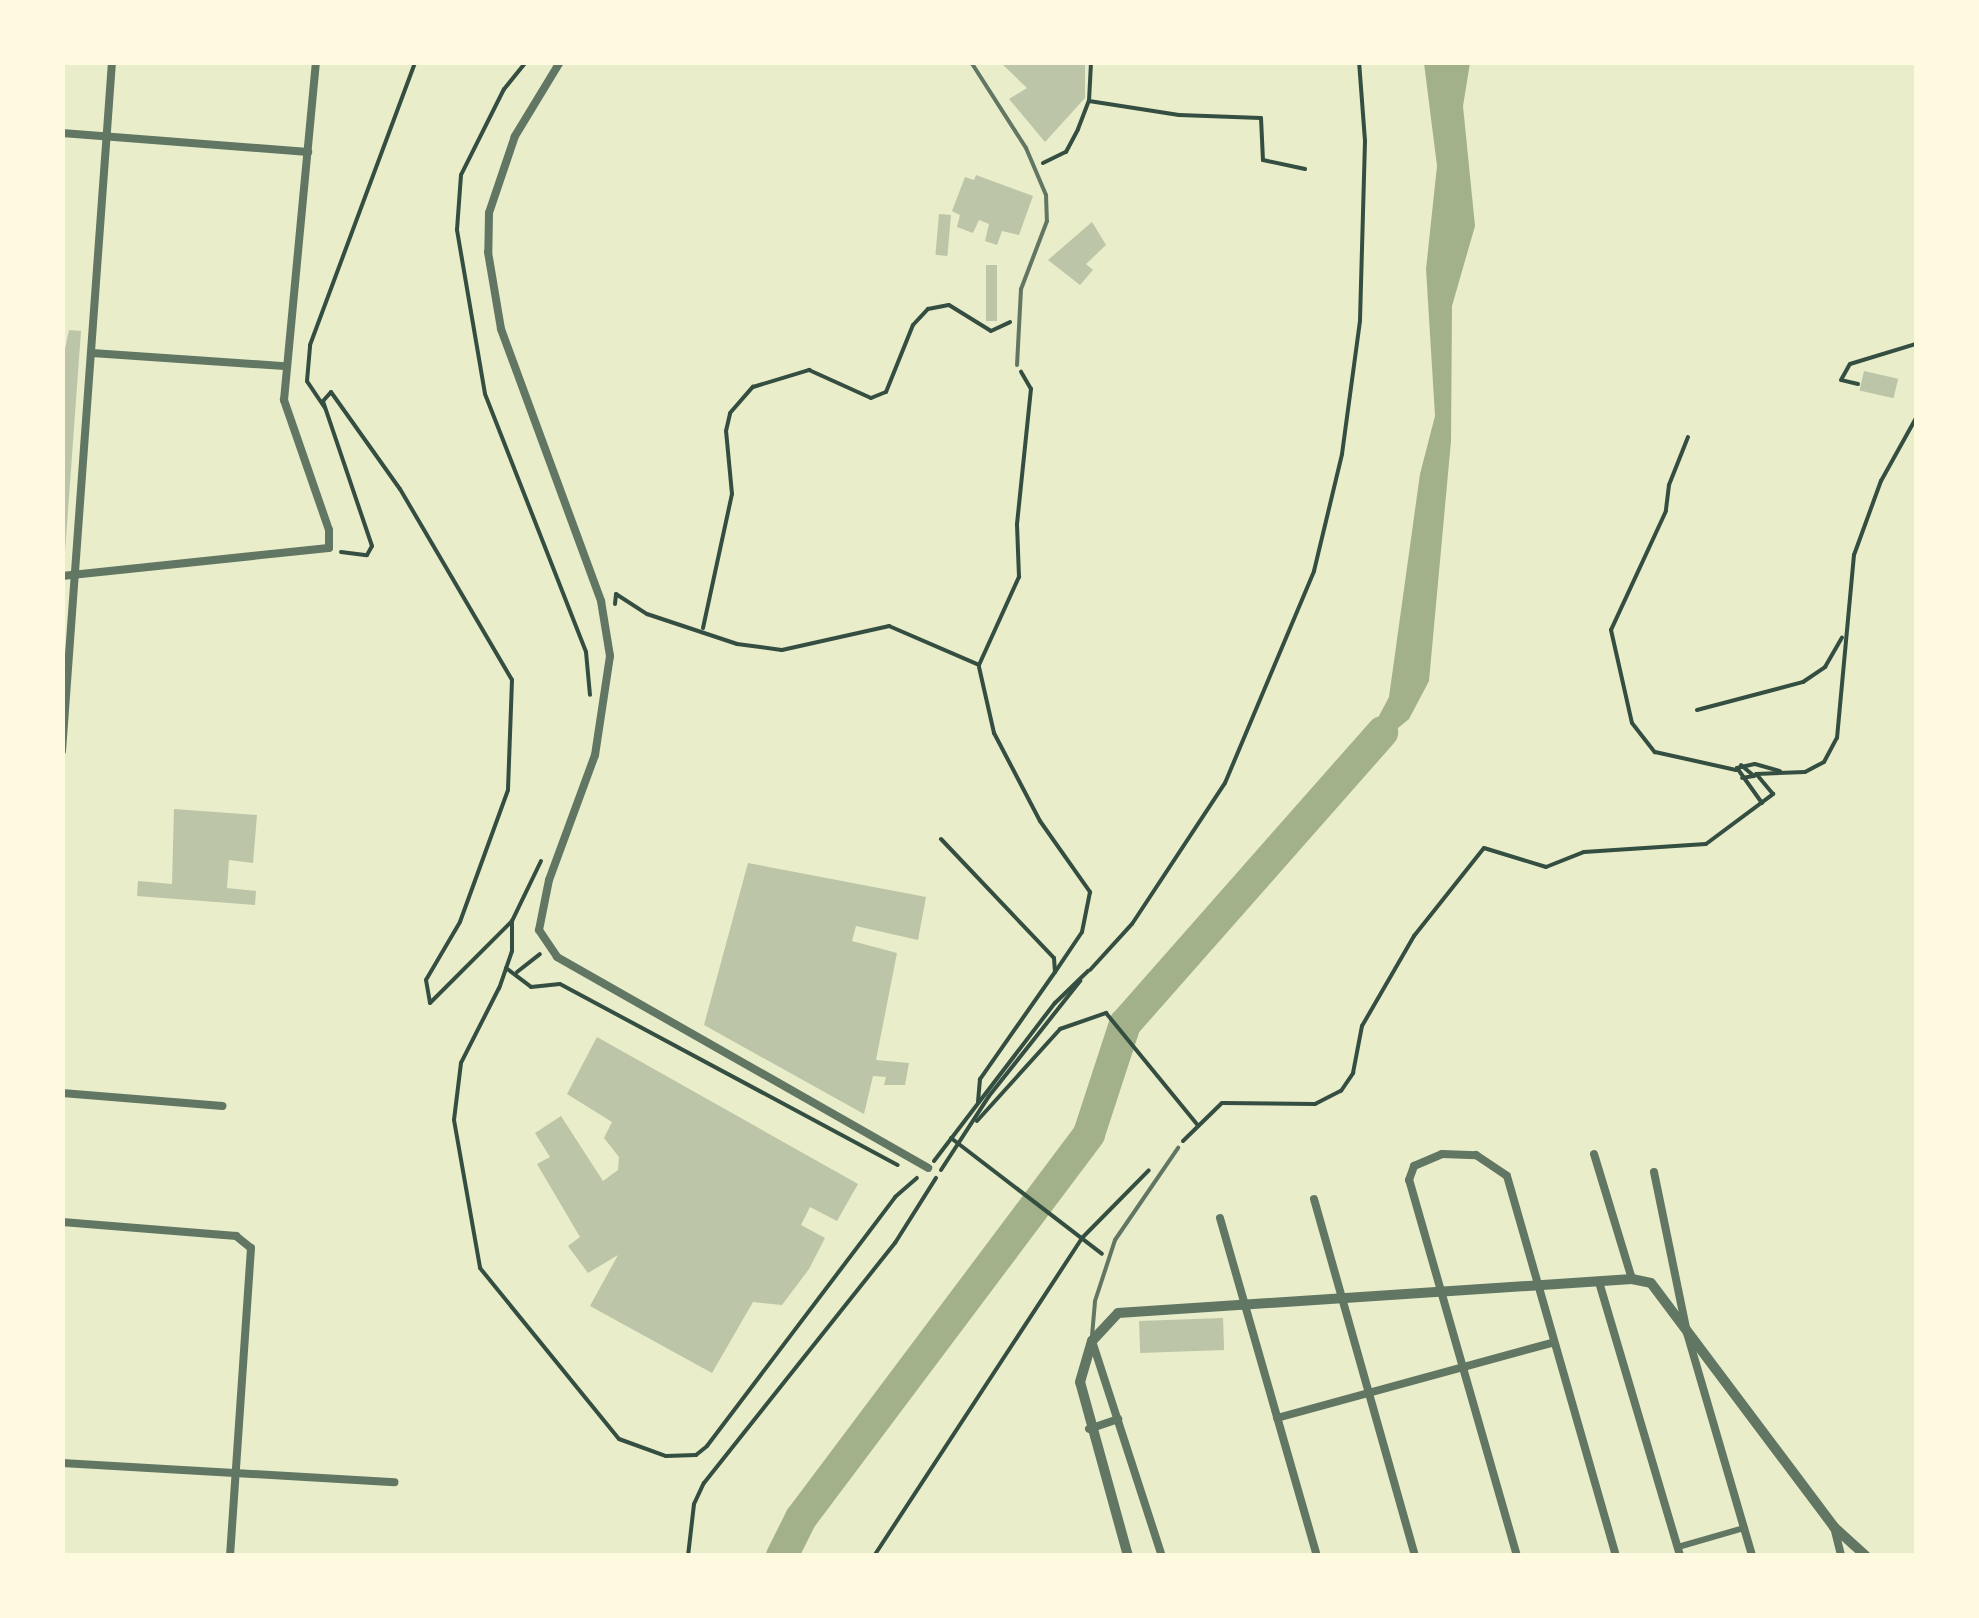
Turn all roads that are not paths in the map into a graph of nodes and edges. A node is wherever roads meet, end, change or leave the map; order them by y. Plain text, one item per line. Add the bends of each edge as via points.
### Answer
1 (112, 62) edge
2 (316, 62) edge
3 (560, 62) edge
4 (971, 62) edge
5 (62, 133) edge
6 (106, 136) junction
7 (308, 152) junction
8 (92, 353) junction
9 (1017, 365) road end
10 (285, 366) junction
11 (74, 574) junction
12 (62, 576) edge
13 (62, 751) edge
14 (62, 1093) edge
15 (222, 1106) dead end
16 (1178, 1148) road end
17 (1594, 1154) dead end
18 (928, 1168) road end
19 (1654, 1172) dead end
20 (1314, 1199) dead end
21 (1220, 1218) dead end
22 (62, 1222) edge
23 (1632, 1280) junction
24 (1599, 1282) junction
25 (1537, 1284) junction
26 (1438, 1290) junction
27 (1343, 1296) junction
28 (1244, 1303) junction
29 (1687, 1333) junction
30 (1092, 1341) junction
31 (1554, 1342) junction
32 (1460, 1366) junction
33 (1370, 1392) junction
34 (1277, 1418) junction
35 (1118, 1419) junction
36 (1089, 1429) junction
37 (62, 1463) edge
38 (235, 1474) junction
39 (394, 1482) dead end
40 (1834, 1527) junction
41 (1744, 1528) junction
42 (1679, 1551) edge
43 (230, 1556) edge
44 (1128, 1556) edge
45 (1162, 1556) edge
46 (1317, 1556) edge
47 (1415, 1556) edge
48 (1517, 1556) edge
49 (1616, 1556) edge
50 (1752, 1556) edge
51 (1841, 1556) edge
52 (1866, 1556) edge

1 - 6 street
2 - 7 street
3 - 18 street via 515,136 489,213 488,252 500,330 601,601 610,656 596,755 549,880 539,930 546,947
4 - 9 lane via 1036,166 1048,212 1026,265
5 - 6 street
6 - 7 street
6 - 8 street
7 - 10 street
8 - 10 street
8 - 11 street
10 - 11 street via 286,414 329,530 329,548
11 - 12 street
11 - 13 street
14 - 15 street
16 - 30 lane via 1107,1258
17 - 23 street
19 - 29 street
20 - 27 street
21 - 28 street
22 - 38 street via 236,1236 251,1248
23 - 24 street
23 - 29 street via 1650,1283
24 - 25 street
24 - 42 street
25 - 26 street
25 - 26 street via 1503,1169 1457,1152 1429,1157 1409,1173
25 - 31 street
26 - 27 street
26 - 32 street
27 - 28 street
27 - 33 street
28 - 30 street via 1124,1311
28 - 34 street
29 - 40 street
29 - 41 street
30 - 35 street
30 - 36 street via 1080,1382
31 - 32 street
31 - 49 street
32 - 33 street
32 - 48 street
33 - 34 street
33 - 47 street
34 - 46 street
35 - 36 street
35 - 45 street
36 - 44 street
37 - 38 street
38 - 39 street
38 - 43 street
40 - 51 street
40 - 52 street
41 - 42 street
41 - 50 street

